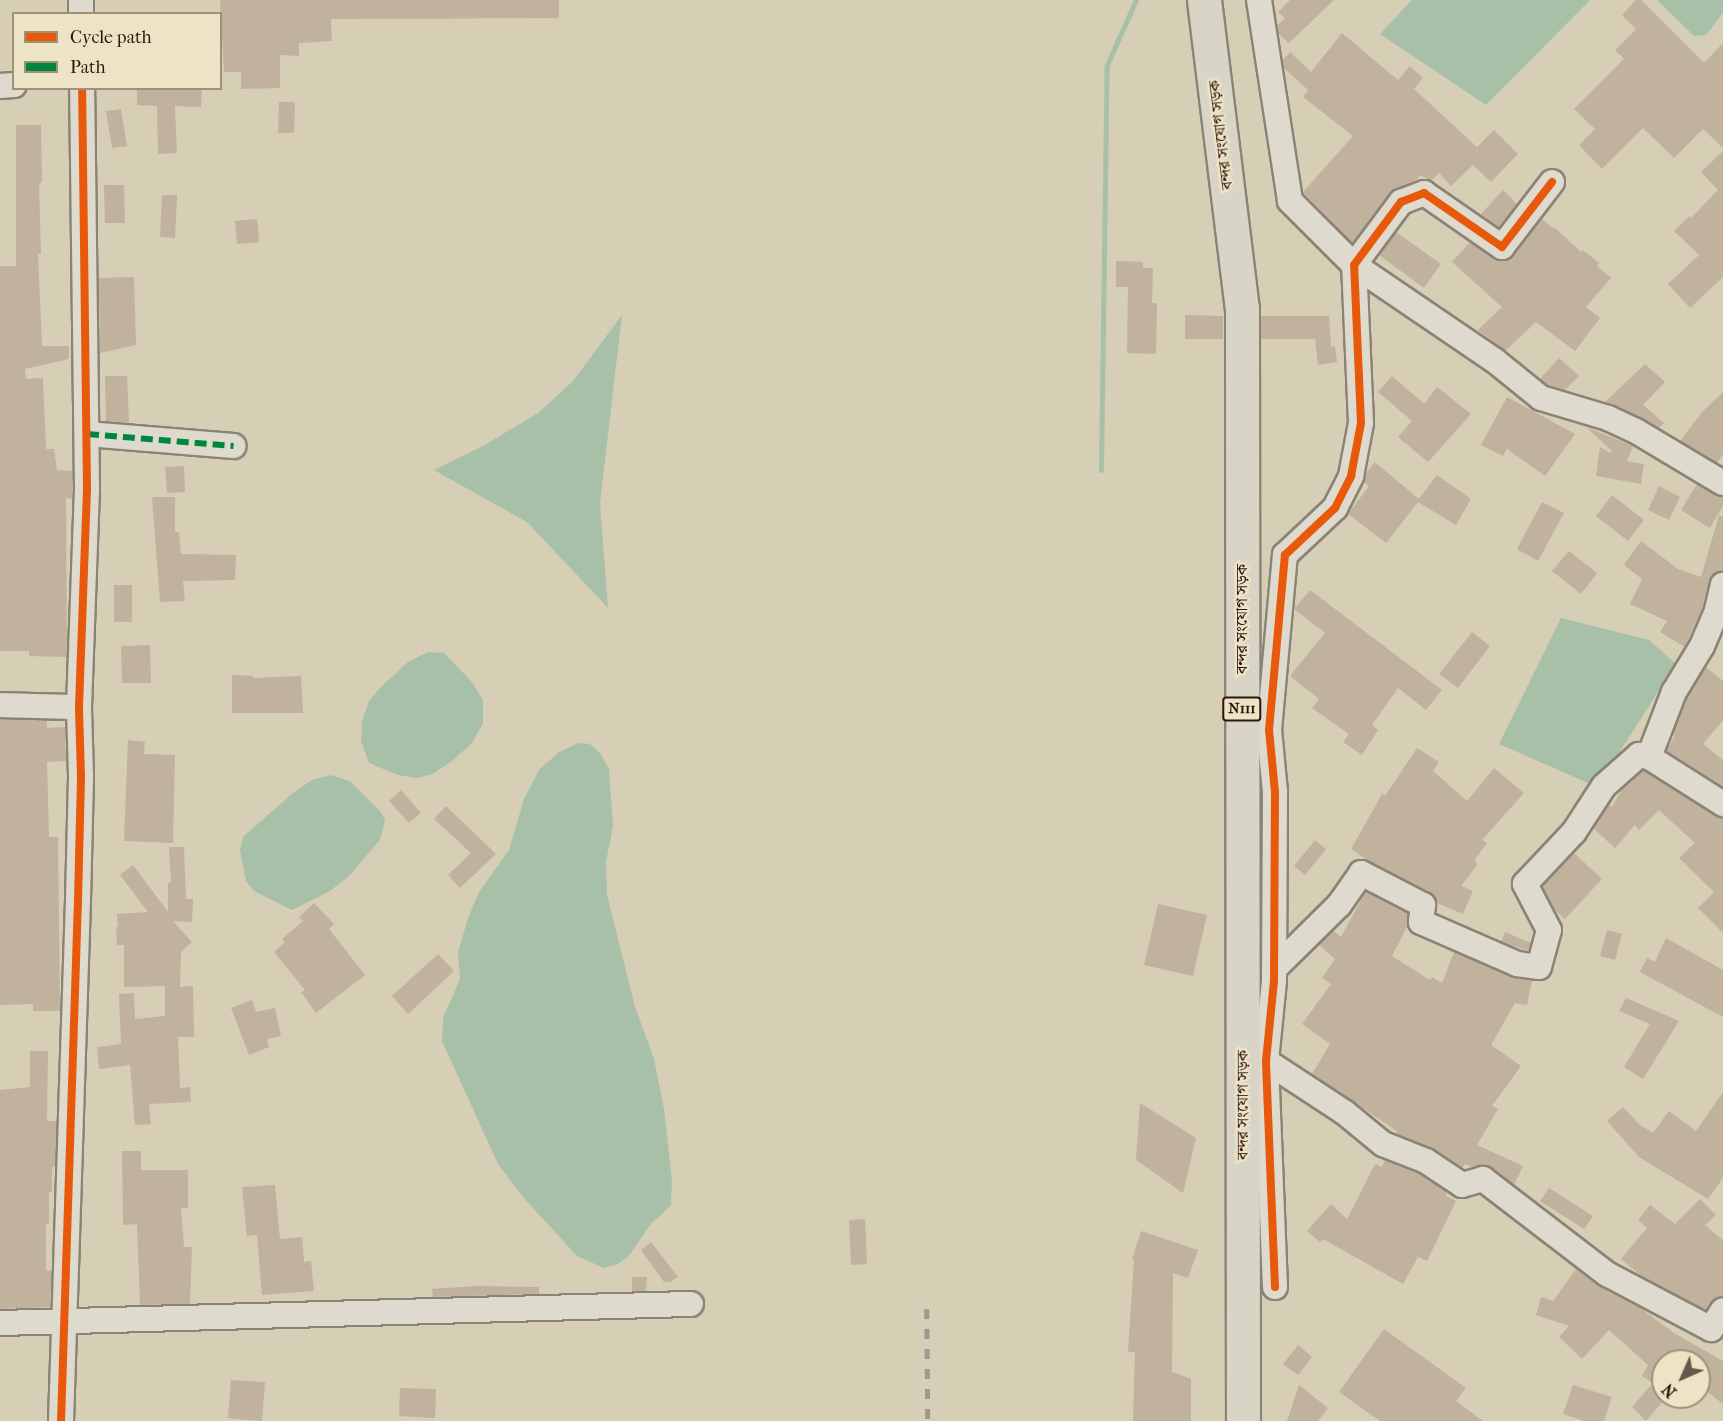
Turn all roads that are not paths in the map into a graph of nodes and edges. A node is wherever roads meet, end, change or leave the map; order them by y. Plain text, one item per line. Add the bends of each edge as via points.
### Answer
1 (1204, 0) edge
2 (1259, 0) edge
3 (82, 90) edge
4 (1552, 182) dead end
5 (1354, 265) junction
6 (87, 434) junction
7 (234, 446) dead end
8 (1723, 483) edge
9 (1723, 585) edge
10 (0, 705) edge
11 (79, 707) junction
12 (1649, 757) junction
13 (1723, 804) edge
14 (1274, 969) junction
15 (1266, 1061) junction
16 (1275, 1287) dead end
17 (691, 1304) dead end
18 (63, 1320) junction
19 (0, 1323) edge
20 (1719, 1324) edge
21 (61, 1421) edge
22 (1243, 1421) edge

1 - 22 highway, বন্দর সংযোগ সড়ক / N111 via 1242,308
2 - 5 street via 1290,201
3 - 6 street
4 - 5 street via 1502,247 1424,193 1401,202
5 - 8 street via 1494,360 1540,398 1608,418 1636,431
5 - 14 street via 1360,423 1351,476 1335,508 1285,555 1269,730 1275,792
6 - 7 street
6 - 11 street
9 - 12 street via 1702,646 1674,692
10 - 11 street
11 - 18 street via 78,876
12 - 13 street
12 - 14 street via 1639,756 1604,786 1574,832 1525,884 1549,930 1539,967 1517,964 1421,922 1423,905 1361,873 1339,905
14 - 15 street
15 - 16 street
15 - 20 street via 1344,1112 1383,1144 1426,1161 1462,1185 1483,1179 1607,1274
17 - 18 street
18 - 19 street
18 - 21 street

